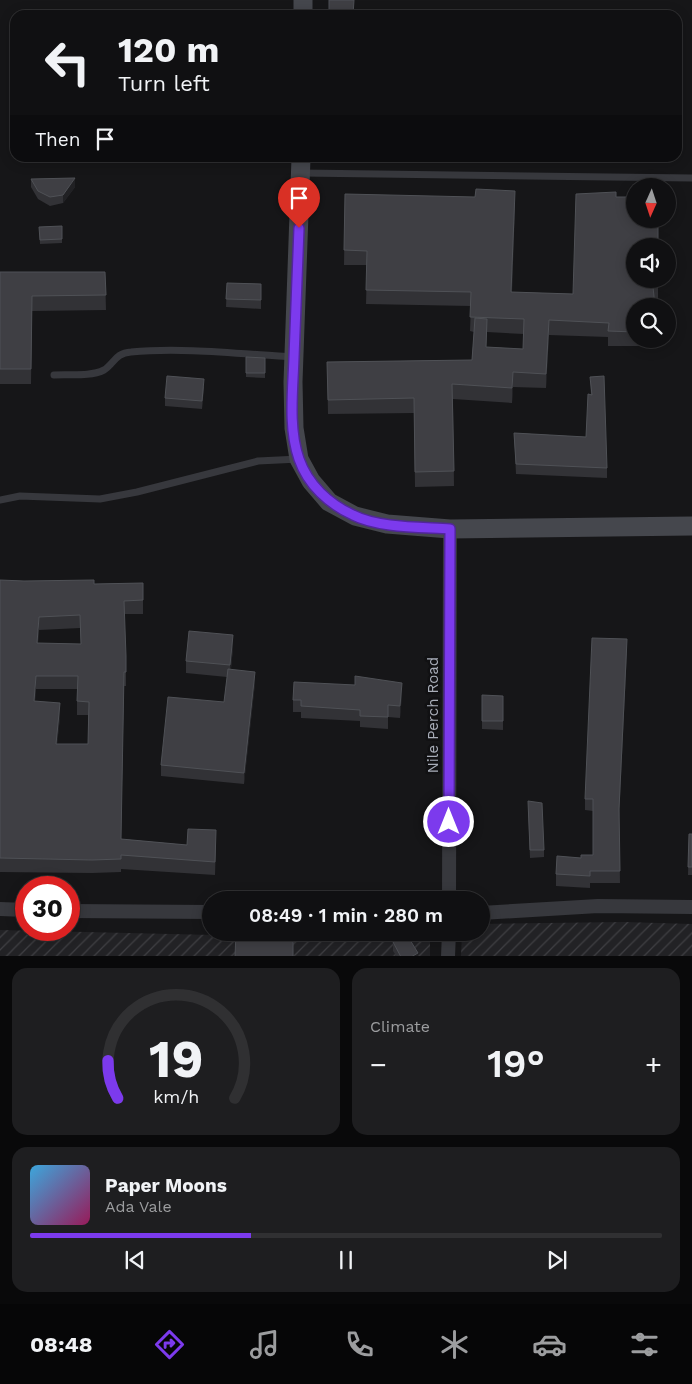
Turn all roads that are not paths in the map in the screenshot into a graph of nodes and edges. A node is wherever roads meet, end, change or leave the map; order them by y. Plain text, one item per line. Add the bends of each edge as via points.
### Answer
1 (301, 165) edge
2 (692, 178) edge
3 (294, 357) junction
4 (54, 375) dead end
5 (299, 459) junction
6 (0, 500) edge
7 (692, 526) edge
8 (450, 529) junction
9 (449, 891) edge
10 (692, 907) edge
11 (0, 909) edge
12 (15, 910) edge
13 (80, 911) edge
14 (202, 912) edge
15 (490, 912) edge
16 (448, 941) edge
17 (448, 956) edge

1 - 2 lane
1 - 3 street
3 - 4 lane via 158,350 129,352 114,358 106,369 94,374
3 - 5 street via 294,428
5 - 6 lane via 258,461 100,499 20,496
5 - 8 street via 310,481 330,502 355,516 386,524
7 - 8 street
8 - 9 street, Nile Perch Road
10 - 15 street via 598,906
11 - 12 street
13 - 14 street
16 - 17 street

